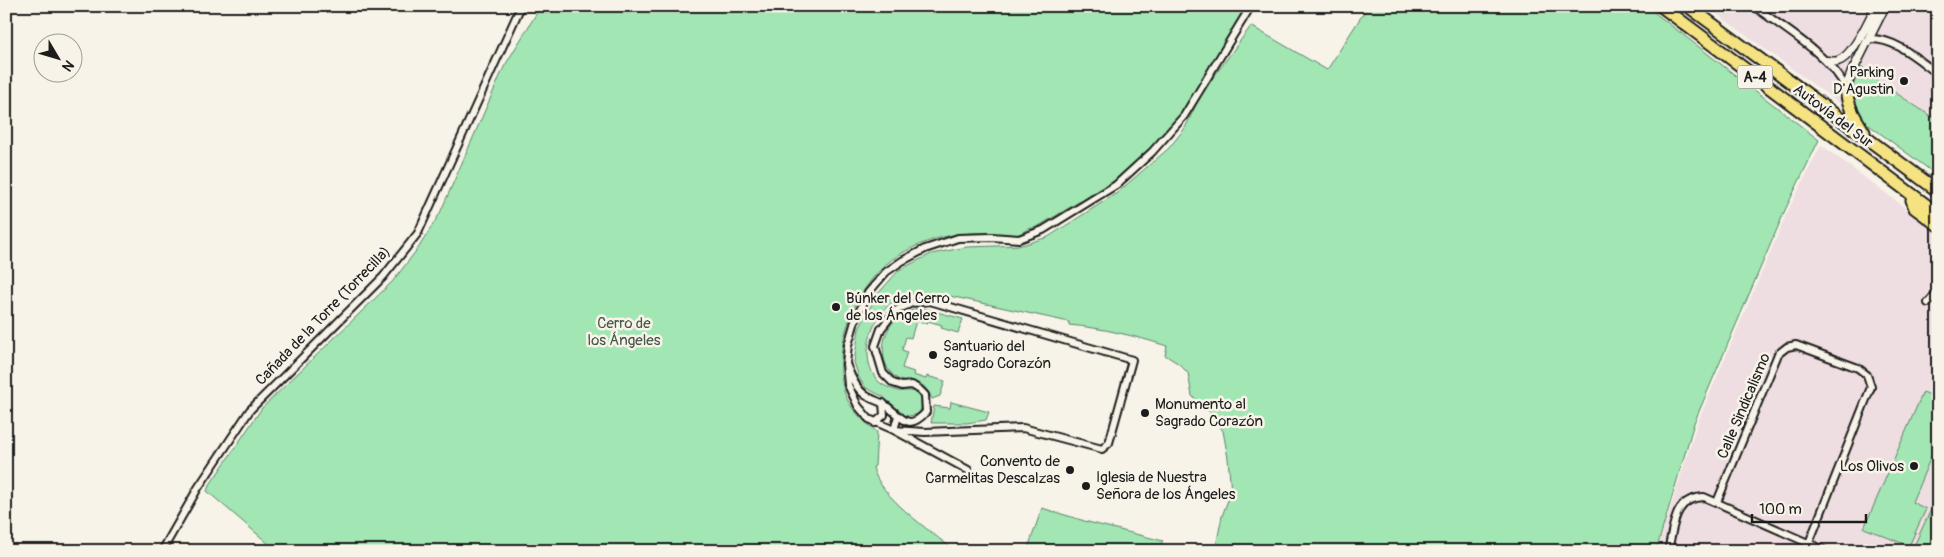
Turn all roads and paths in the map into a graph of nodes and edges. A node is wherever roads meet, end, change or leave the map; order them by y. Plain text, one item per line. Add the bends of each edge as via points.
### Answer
1 (521, 6) edge
2 (1251, 6) edge
3 (1661, 6) edge
4 (1688, 6) edge
5 (1754, 6) edge
6 (1876, 6) edge
7 (1885, 6) edge
8 (1862, 31) junction
9 (1869, 39) junction
10 (1827, 61) junction
11 (1938, 74) edge
12 (1846, 88) junction
13 (1867, 137) junction
14 (1938, 191) edge
15 (1907, 192) junction
16 (1938, 214) edge
17 (1938, 225) edge
18 (1938, 291) edge
19 (1928, 303) dead end
20 (846, 364) junction
21 (883, 403) junction
22 (898, 416) junction
23 (875, 422) junction
24 (894, 430) junction
25 (968, 470) dead end
26 (1717, 502) junction
27 (1809, 543) junction
28 (162, 551) edge
29 (1668, 551) edge
30 (1826, 551) edge

1 - 28 street, Cañada de la Torre (Torrecilla) via 418,233 382,277 250,410 198,488
2 - 20 street via 1184,116 1116,185 1043,230 1019,239 958,238 925,248 902,261 886,272 868,293 855,321
3 - 15 highway, Autovía del Sur / A-4
4 - 13 highway, Autovía del Sur / A-4
5 - 10 street
6 - 8 street
7 - 9 street
8 - 9 street
8 - 10 street via 1845,57
9 - 11 street via 1887,40
9 - 12 street
10 - 12 street
12 - 13 highway via 1851,111
13 - 14 highway, Autovía del Sur / A-4
15 - 16 highway, Autovía del Sur / A-4
15 - 17 highway via 1916,208
18 - 19 street
20 - 21 street via 864,395
20 - 23 street via 848,385 858,406
21 - 22 street
21 - 23 street via 884,415
22 - 24 street
22 - 24 street via 911,422 920,419 926,412 925,396 912,386 893,383 883,373 875,346 880,329 895,311 912,303 930,301 1132,360 1108,444 1102,448 1023,428
23 - 24 street
24 - 25 street
26 - 27 street
26 - 27 street, Calle Sindicalismo via 1778,354 1796,345 1858,368 1867,375 1871,387
26 - 29 street via 1693,497 1683,503 1677,512
27 - 30 street

